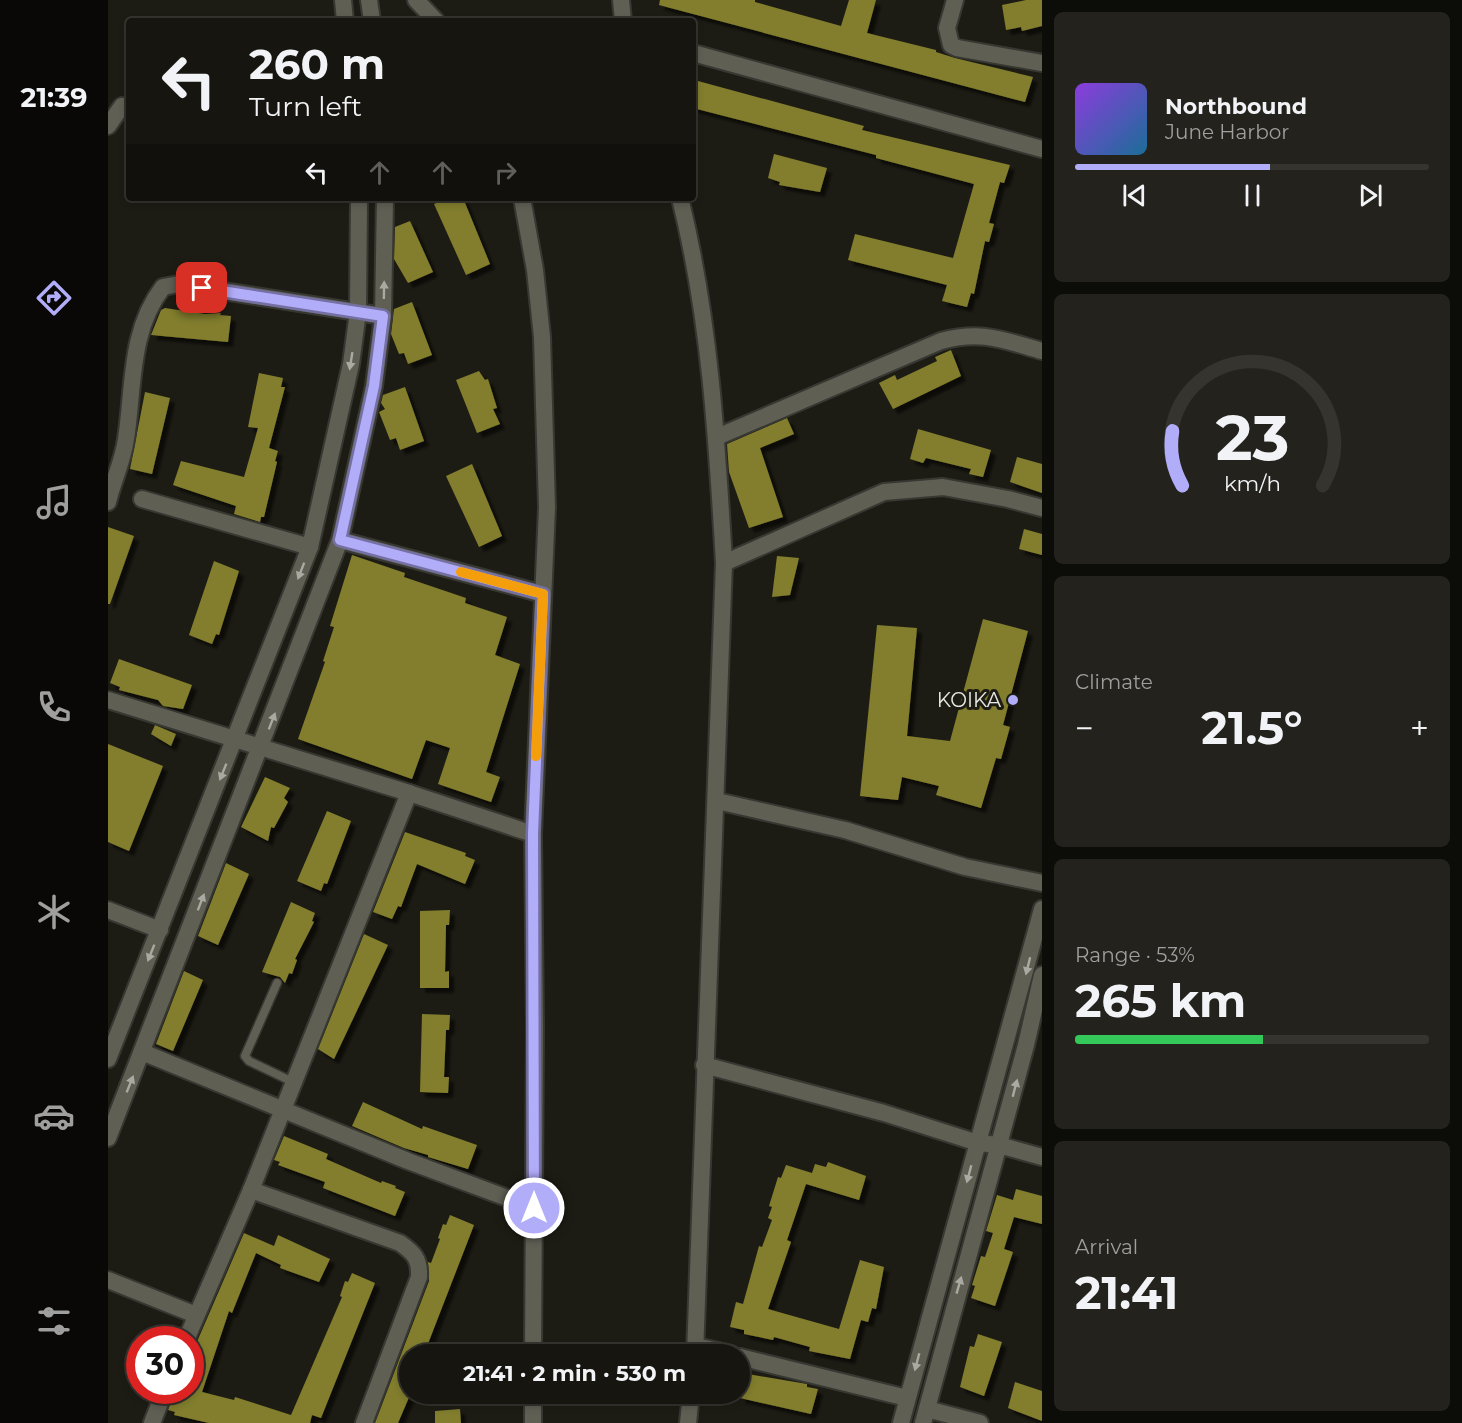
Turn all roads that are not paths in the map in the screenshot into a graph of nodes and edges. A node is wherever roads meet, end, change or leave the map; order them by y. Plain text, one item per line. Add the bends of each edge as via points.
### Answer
1 (343, 0) edge
2 (369, 0) edge
3 (416, 0) edge
4 (621, 0) edge
5 (955, 0) edge
6 (345, 18) edge
7 (372, 18) edge
8 (433, 18) edge
9 (623, 18) edge
10 (696, 54) edge
11 (1042, 63) edge
12 (122, 106) dead end
13 (108, 126) edge
14 (1042, 149) edge
15 (359, 201) edge
16 (385, 201) edge
17 (523, 201) edge
18 (681, 201) edge
19 (358, 312) junction
20 (383, 316) junction
21 (1042, 351) edge
22 (717, 437) junction
23 (142, 499) dead end
24 (108, 502) edge
25 (1042, 508) edge
26 (340, 540) junction
27 (310, 547) junction
28 (724, 563) junction
29 (543, 594) junction
30 (108, 700) edge
31 (236, 738) junction
32 (262, 747) junction
33 (409, 793) junction
34 (717, 801) junction
35 (533, 834) junction
36 (1042, 883) edge
37 (1042, 909) edge
38 (108, 910) edge
39 (160, 930) junction
40 (1042, 975) edge
41 (277, 983) dead end
42 (142, 1052) junction
43 (108, 1059) edge
44 (705, 1065) junction
45 (293, 1082) junction
46 (282, 1108) junction
47 (108, 1138) edge
48 (978, 1143) junction
49 (999, 1145) junction
50 (1042, 1157) edge
51 (251, 1190) junction
52 (534, 1208) junction
53 (108, 1280) edge
54 (196, 1315) junction
55 (192, 1326) edge
56 (533, 1344) edge
57 (696, 1344) edge
58 (750, 1359) edge
59 (907, 1398) junction
60 (159, 1404) edge
61 (533, 1404) edge
62 (690, 1404) edge
63 (925, 1416) edge
64 (152, 1423) edge
65 (364, 1423) edge
66 (532, 1423) edge
67 (688, 1423) edge
68 (901, 1423) edge
69 (980, 1423) edge

1 - 6 street
2 - 7 street
3 - 8 street
4 - 9 street
5 - 11 street via 948,28 951,45
10 - 14 street
12 - 13 street
15 - 19 street
20 -> 16 street
17 - 29 street via 542,337 547,507
18 - 22 street via 697,278
19 - 20 street
19 - 24 street via 179,284 163,287 151,303 140,337 130,383 126,443
19 -> 27 street via 351,364
20 - 26 street via 374,386
21 - 22 street via 982,335 941,341
22 - 28 street
23 - 27 street
25 - 28 street via 943,487 884,492
26 - 29 street
32 -> 26 street
27 -> 31 street
28 - 34 street
29 - 35 street
30 - 31 street
31 - 32 street
31 -> 39 street
32 - 33 street
42 -> 32 street
33 - 35 street
33 - 45 street
34 - 36 street via 845,830 965,867
34 - 44 street
35 - 52 street
37 -> 48 street
38 - 39 street
39 -> 43 street
49 -> 40 street
41 - 45 lane via 245,1056
42 - 46 street
47 -> 42 street
44 - 48 street via 884,1113
44 - 57 street
45 - 46 street
46 - 51 street
46 - 52 street
48 - 49 street
48 -> 59 street
49 - 50 street
63 -> 49 street
51 - 54 street
51 - 65 street via 400,1243 415,1253 419,1277
52 - 56 street
53 - 54 street
54 - 55 street
58 - 59 street
59 - 68 street
60 - 64 street
61 - 66 street
62 - 67 street
63 - 69 street

